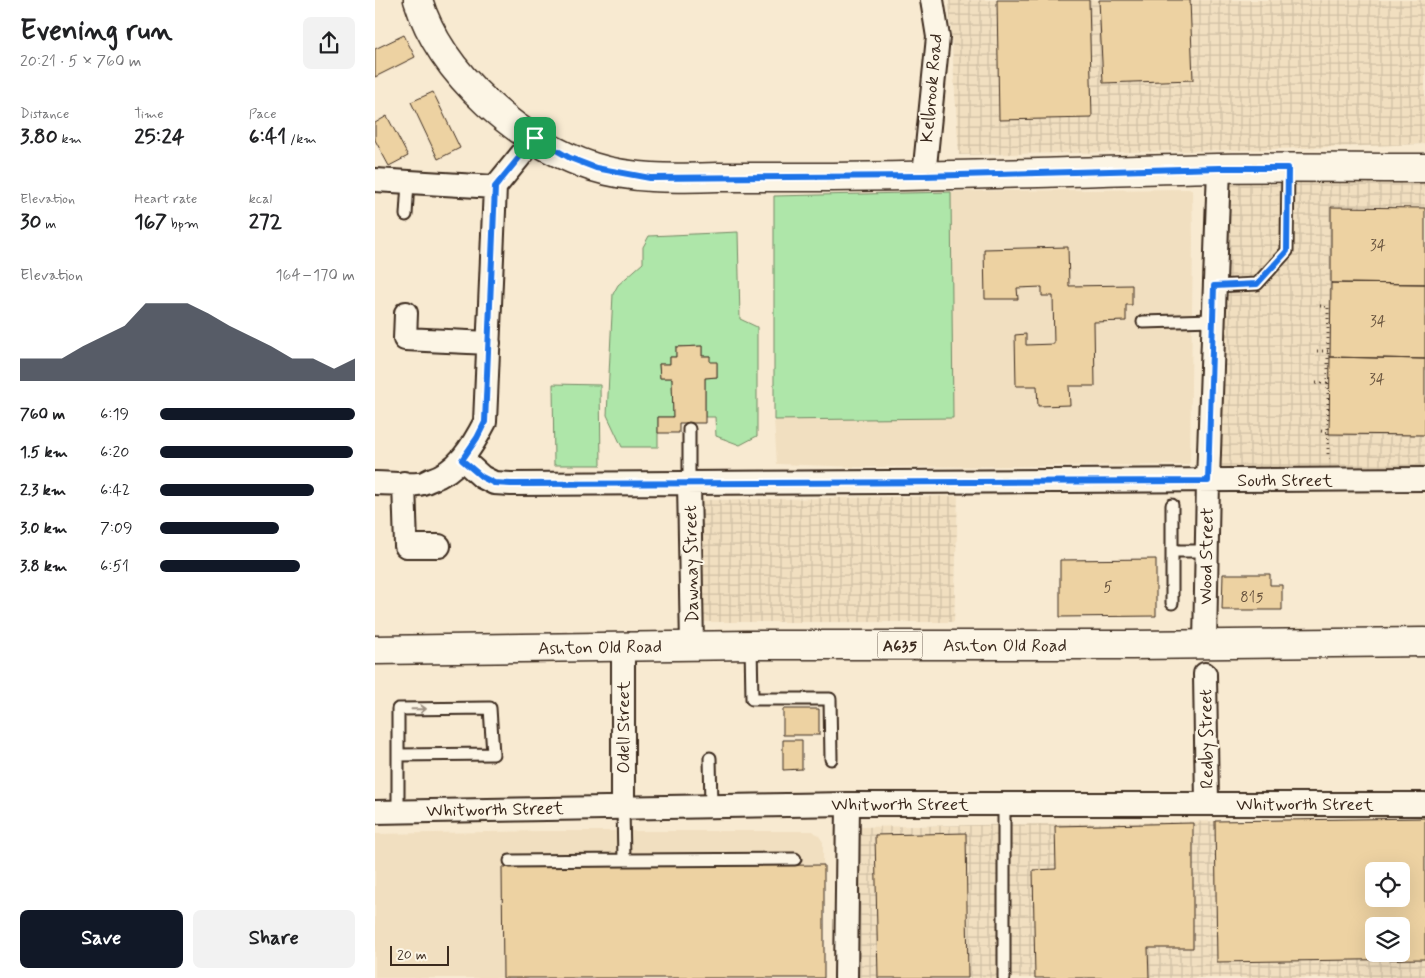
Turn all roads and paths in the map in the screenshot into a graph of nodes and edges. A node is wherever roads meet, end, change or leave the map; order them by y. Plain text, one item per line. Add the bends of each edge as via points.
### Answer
1 (418, 0) edge
2 (932, 0) edge
3 (535, 138) junction
4 (1219, 168) junction
5 (1288, 168) junction
6 (1425, 168) edge
7 (923, 176) junction
8 (375, 180) edge
9 (408, 182) junction
10 (495, 187) junction
11 (406, 215) dead end
12 (1214, 286) junction
13 (1320, 306) dead end
14 (406, 313) dead end
15 (1213, 320) junction
16 (1143, 322) dead end
17 (489, 343) junction
18 (1317, 351) dead end
19 (1328, 351) junction
20 (1316, 383) dead end
21 (1328, 383) junction
22 (689, 429) dead end
23 (1321, 432) dead end
24 (1328, 432) junction
25 (462, 460) junction
26 (1425, 479) edge
27 (1329, 480) junction
28 (1208, 481) junction
29 (375, 483) edge
30 (404, 483) junction
31 (689, 483) junction
32 (1172, 504) dead end
33 (439, 546) dead end
34 (1173, 551) junction
35 (1206, 551) junction
36 (1172, 603) dead end
37 (1425, 642) edge
38 (1205, 644) junction
39 (692, 645) junction
40 (751, 645) junction
41 (623, 647) junction
42 (375, 650) edge
43 (1205, 674) dead end
44 (398, 755) junction
45 (710, 758) dead end
46 (831, 759) dead end
47 (848, 804) junction
48 (1003, 804) junction
49 (1207, 804) junction
50 (1425, 804) edge
51 (711, 806) junction
52 (623, 807) junction
53 (398, 811) junction
54 (375, 812) edge
55 (795, 859) dead end
56 (624, 860) junction
57 (510, 861) dead end
58 (846, 978) edge
59 (1004, 978) edge

1 - 3 main road via 436,40 454,67 504,118
2 - 7 street, Kelbrook Road via 938,37
3 - 7 main road via 570,158 596,168 650,178
3 - 10 street
4 - 5 main road
4 - 7 main road
4 - 12 street, Wood Street
5 - 6 main road
5 - 12 lane via 1287,251 1257,284
8 - 9 street
9 - 10 street
9 - 11 lane
10 - 17 street
12 - 15 street, Wood Street
13 - 19 path via 1328,306
14 - 17 street via 405,339
15 - 16 lane
15 - 28 street, Wood Street
17 - 25 street via 485,422
18 - 19 path
19 - 21 path
20 - 21 path
21 - 24 path
22 - 31 lane
23 - 24 path
24 - 27 path
25 - 30 street via 436,478 419,484
25 - 31 street, South Street via 494,483
26 - 27 street, South Street
27 - 28 street, South Street
28 - 31 street, South Street
28 - 35 street, Wood Street
29 - 30 street
30 - 33 street via 405,546
31 - 39 street, Dawnay Street
32 - 34 lane
34 - 35 lane
34 - 36 lane
35 - 38 street, Wood Street
37 - 38 main road, Ashton Old Road / A635
38 - 40 main road, Ashton Old Road / A635
39 - 40 main road, Ashton Old Road / A635
39 - 41 main road, Ashton Old Road / A635
40 - 46 lane via 752,699 830,699
41 - 42 main road, Ashton Old Road / A635
41 - 52 street, Odell Street
43 - 49 street, Redby Street
44 -> 44 lane via 398,709 490,708 493,754
44 - 53 lane
45 - 51 lane
47 - 48 street, Whitworth Street
47 - 51 street, Whitworth Street
47 - 58 street
48 - 49 street, Whitworth Street
48 - 59 lane
49 - 50 street, Whitworth Street
51 - 52 street, Whitworth Street
52 - 53 street, Whitworth Street
52 - 56 lane
53 - 54 street, Whitworth Street
55 - 56 lane
56 - 57 lane

